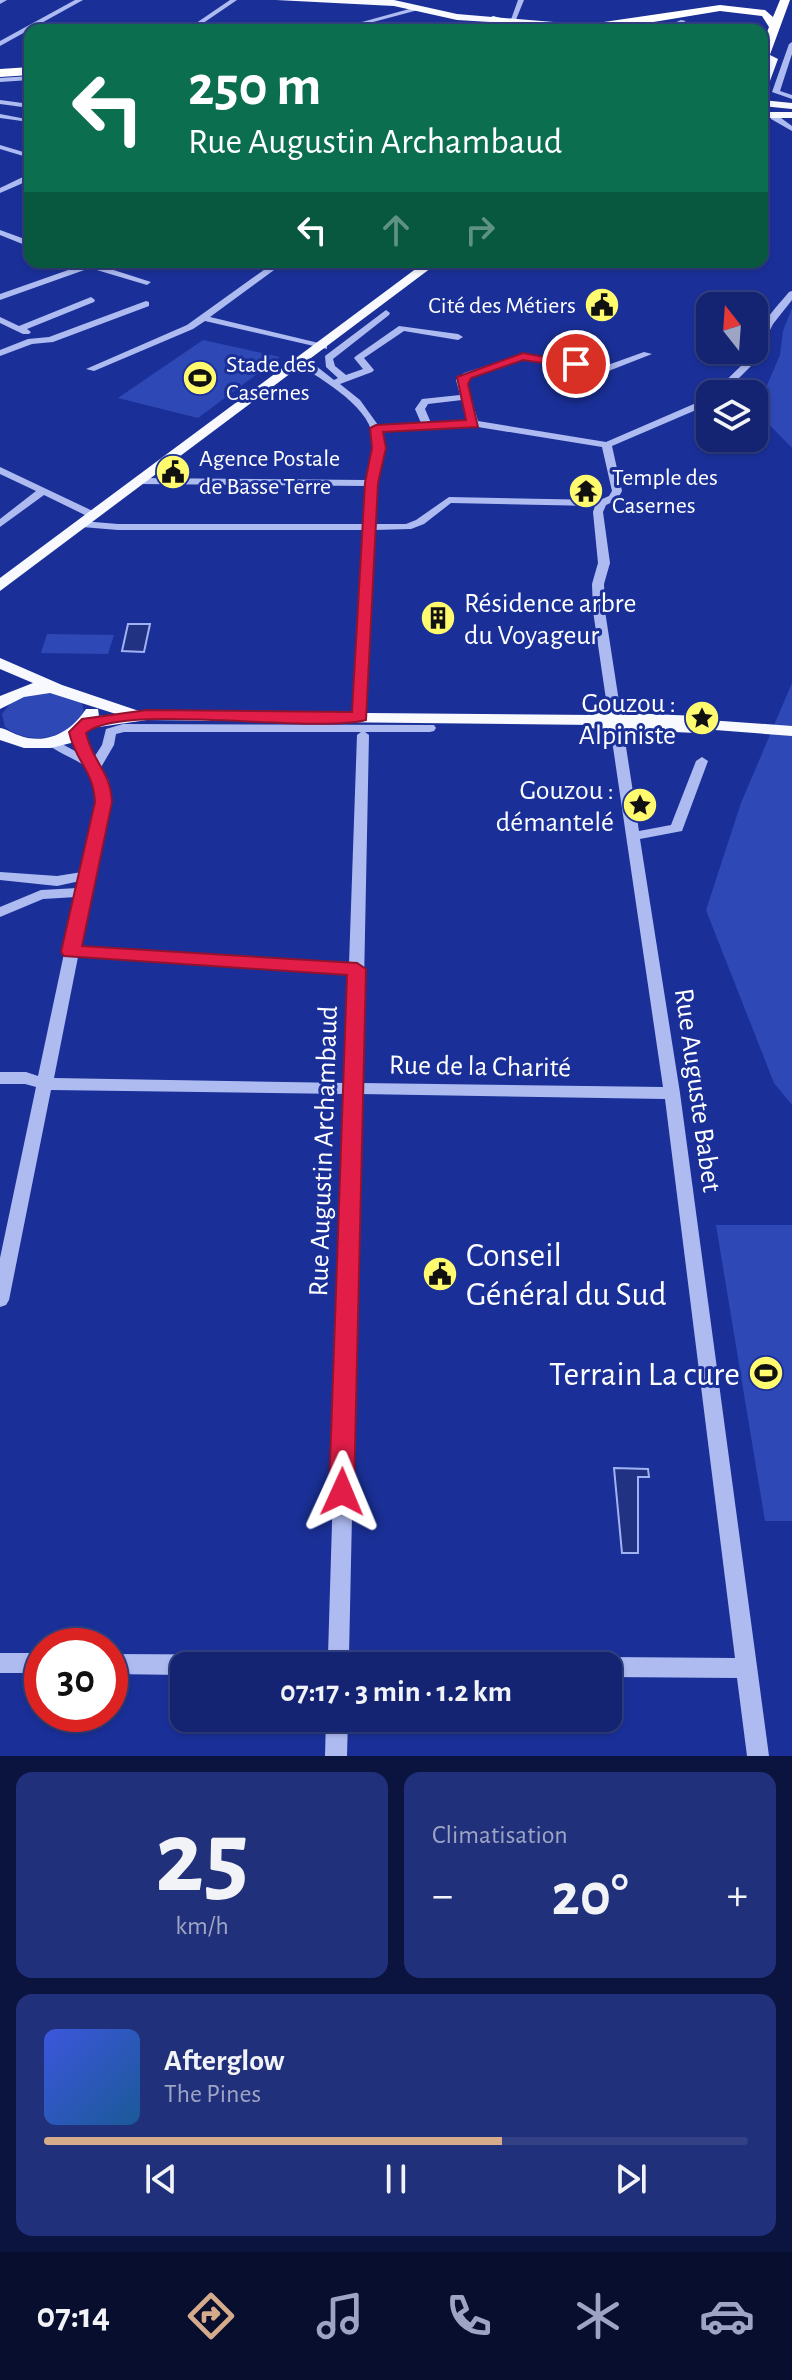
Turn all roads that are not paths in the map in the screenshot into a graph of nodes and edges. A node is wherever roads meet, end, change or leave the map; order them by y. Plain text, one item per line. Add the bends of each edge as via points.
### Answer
1 (80, 0) edge
2 (234, 0) edge
3 (280, 0) edge
4 (521, 0) edge
5 (706, 0) edge
6 (719, 0) edge
7 (785, 0) edge
8 (792, 2) edge
9 (420, 8) junction
10 (438, 13) junction
11 (466, 17) junction
12 (493, 19) joint
13 (683, 21) dead end
14 (511, 23) edge
15 (37, 24) edge
16 (198, 24) edge
17 (359, 24) edge
18 (601, 24) edge
19 (619, 24) edge
20 (623, 24) edge
21 (676, 24) edge
22 (766, 24) edge
23 (24, 31) edge
24 (0, 32) edge
25 (17, 35) junction
26 (0, 44) edge
27 (792, 44) edge
28 (768, 45) edge
29 (768, 46) edge
30 (24, 68) edge
31 (0, 70) edge
32 (24, 78) edge
33 (0, 80) edge
34 (768, 98) edge
35 (0, 102) edge
36 (788, 103) edge
37 (24, 105) edge
38 (792, 115) edge
39 (0, 116) edge
40 (768, 116) edge
41 (768, 117) edge
42 (22, 119) dead end
43 (792, 129) edge
44 (0, 147) edge
45 (24, 154) edge
46 (24, 180) edge
47 (0, 191) edge
48 (0, 232) edge
49 (24, 242) edge
50 (84, 268) edge
51 (103, 268) edge
52 (273, 268) edge
53 (426, 268) edge
54 (147, 282) dead end
55 (792, 294) edge
56 (0, 297) edge
57 (91, 300) dead end
58 (146, 304) dead end
59 (382, 307) junction
60 (205, 318) junction
61 (0, 320) edge
62 (19, 329) junction
63 (458, 337) dead end
64 (31, 341) junction
65 (320, 346) junction
66 (0, 353) edge
67 (647, 354) dead end
68 (300, 361) junction
69 (91, 369) dead end
70 (345, 379) junction
71 (731, 380) edge
72 (333, 383) junction
73 (466, 397) junction
74 (696, 406) edge
75 (474, 424) junction
76 (427, 426) junction
77 (376, 428) junction
78 (607, 445) junction
79 (3, 474) edge
80 (139, 481) junction
81 (369, 483) junction
82 (43, 491) junction
83 (602, 503) junction
84 (88, 519) junction
85 (0, 524) edge
86 (369, 527) junction
87 (0, 586) edge
88 (0, 664) edge
89 (58, 687) junction
90 (86, 698) junction
91 (6, 699) edge
92 (147, 715) junction
93 (362, 726) junction
94 (82, 727) junction
95 (430, 728) dead end
96 (792, 731) edge
97 (0, 733) edge
98 (51, 742) junction
99 (702, 761) dead end
100 (95, 767) junction
101 (633, 836) junction
102 (88, 875) junction
103 (0, 876) edge
104 (29, 879) junction
105 (84, 892) junction
106 (23, 902) junction
107 (0, 912) edge
108 (71, 952) junction
109 (357, 969) junction
110 (0, 1078) edge
111 (44, 1084) junction
112 (354, 1089) junction
113 (672, 1093) junction
114 (0, 1300) edge
115 (338, 1652) edge
116 (0, 1663) edge
117 (24, 1663) edge
118 (128, 1664) edge
119 (170, 1665) edge
120 (622, 1667) edge
121 (748, 1668) junction
122 (337, 1732) edge
123 (336, 1756) edge
124 (758, 1756) edge

1 - 15 street
2 - 16 street
3 - 9 main road via 387,2
4 - 14 street
5 - 18 highway
6 - 19 highway
7 - 28 highway
8 - 29 highway
9 - 10 main road
9 - 17 street
10 - 11 main road
10 - 14 main road
11 - 12 main road
11 - 14 main road
12 - 14 highway
13 - 21 street
14 - 14 main road via 573,24
20 - 22 highway via 731,8 765,13
23 - 25 street
24 - 25 street
25 - 26 street
27 - 36 street via 776,92
30 - 31 highway
32 - 33 street
34 - 36 main road
35 - 37 street
38 - 40 main road
39 - 42 street
41 - 43 street
44 - 45 street
46 - 47 street
48 - 49 street
50 - 56 street
51 - 54 street
52 - 60 street
53 - 59 main road
55 - 71 street via 769,323 748,364
57 - 62 street
58 - 64 street via 50,340
59 - 65 main road
59 - 70 street via 328,358
60 - 65 street
60 - 69 street
61 - 62 street
62 - 64 street
63 - 70 street via 402,328 359,358 369,370
64 - 66 street
65 - 68 main road
67 - 73 street via 606,369 513,358 461,380
68 - 72 street
68 - 80 main road
70 - 72 street
72 - 77 street via 357,402
73 - 75 street
73 - 76 street via 425,401 420,409
74 - 78 street
75 - 76 street
75 - 78 street
76 - 77 street
77 - 81 street via 379,448
78 - 83 street, Rue Auguste Babet via 617,491
79 - 82 street
80 - 81 street
80 - 84 main road
81 - 86 street
82 - 84 street
82 - 85 street
83 - 86 street via 449,500 407,527
83 - 101 street, Rue Auguste Babet via 599,611
84 - 86 street via 118,527
84 - 87 main road
86 - 93 street
88 - 89 main road
88 - 91 main road via 17,681
89 - 90 main road
89 - 91 main road
90 - 92 main road
90 - 94 main road via 91,706
92 - 93 main road
92 - 94 main road
93 - 96 main road, bridge via 594,720
93 - 109 street
94 - 98 main road
94 - 100 street via 81,750
95 - 100 street via 123,728 110,732
97 - 98 main road via 26,743
98 - 100 street
99 - 101 street via 677,828
100 - 102 street via 103,802
101 - 113 street, Rue Auguste Babet
102 - 104 street
102 - 105 street
103 - 104 street
104 - 106 street via 32,887
105 - 106 street
105 - 108 street
106 - 107 street
108 - 109 street, Rue Augustin Archambaud
108 - 111 street
109 - 112 street, Rue Augustin Archambaud
110 - 111 street, Rue de la Charité
111 - 112 street, Rue de la Charité
111 - 114 street
112 - 113 street, Rue de la Charité
112 - 115 street, Rue Augustin Archambaud
113 - 121 street, Rue Auguste Babet
116 - 117 street
118 - 119 street
120 - 121 street
121 - 124 street, Rue Auguste Babet
122 - 123 street

